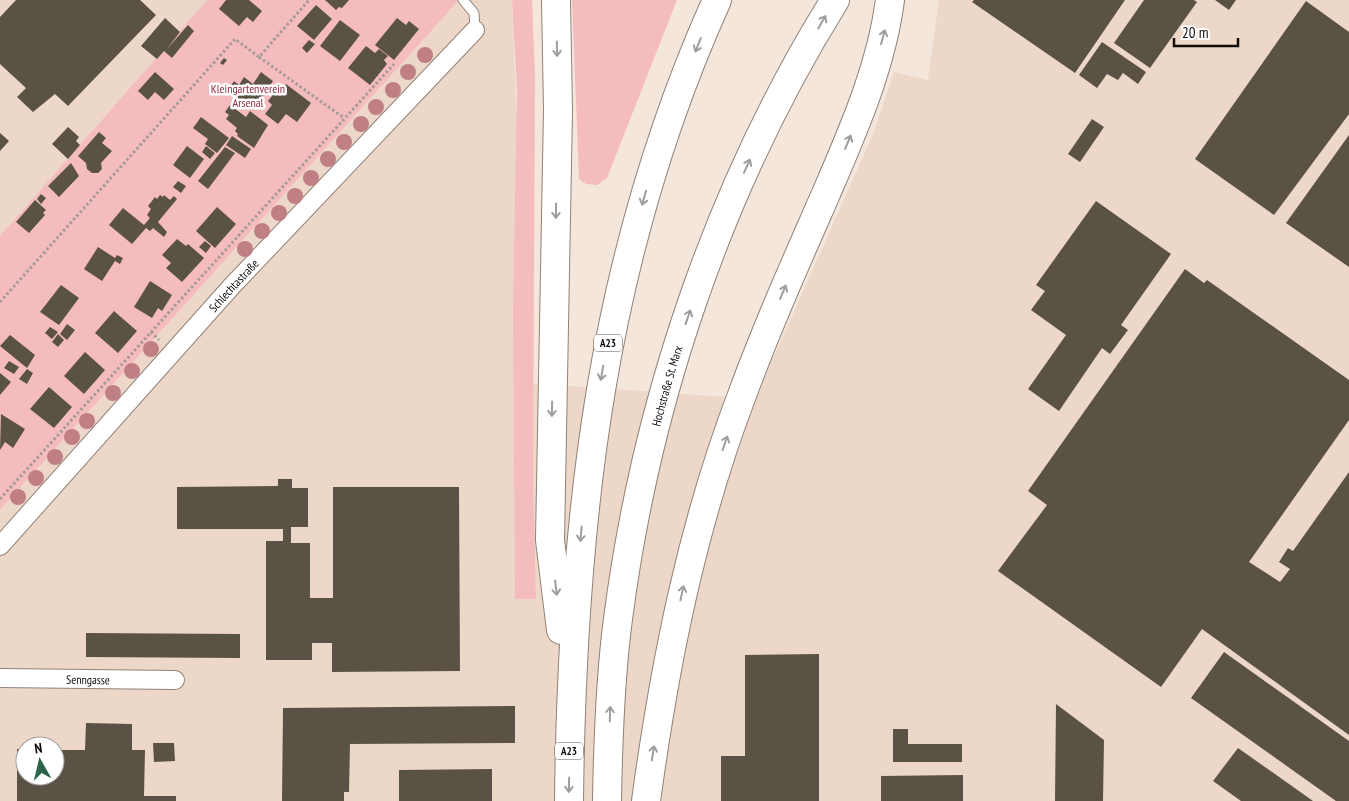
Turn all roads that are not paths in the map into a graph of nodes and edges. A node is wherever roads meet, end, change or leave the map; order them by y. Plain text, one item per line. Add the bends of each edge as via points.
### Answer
1 (463, 0) edge
2 (556, 0) edge
3 (717, 0) edge
4 (835, 0) edge
5 (890, 0) edge
6 (475, 30) joint
7 (0, 546) edge
8 (0, 678) edge
9 (175, 680) dead end
10 (570, 701) junction
11 (569, 801) edge
12 (607, 801) edge
13 (646, 801) edge

1 - 6 lane via 474,13
2 -> 10 highway via 558,110 550,540
3 -> 10 highway, A23 via 688,68 652,168 608,342 586,484
12 -> 4 highway, Hochstraße St. Marx via 611,685 624,577 642,482 671,369 707,263 751,159 780,98
13 -> 5 highway via 667,666 685,579 709,489 769,325 874,74
6 - 7 street, Schlechtastraße via 231,287
8 - 9 street, Senngasse
10 -> 11 highway, A23

